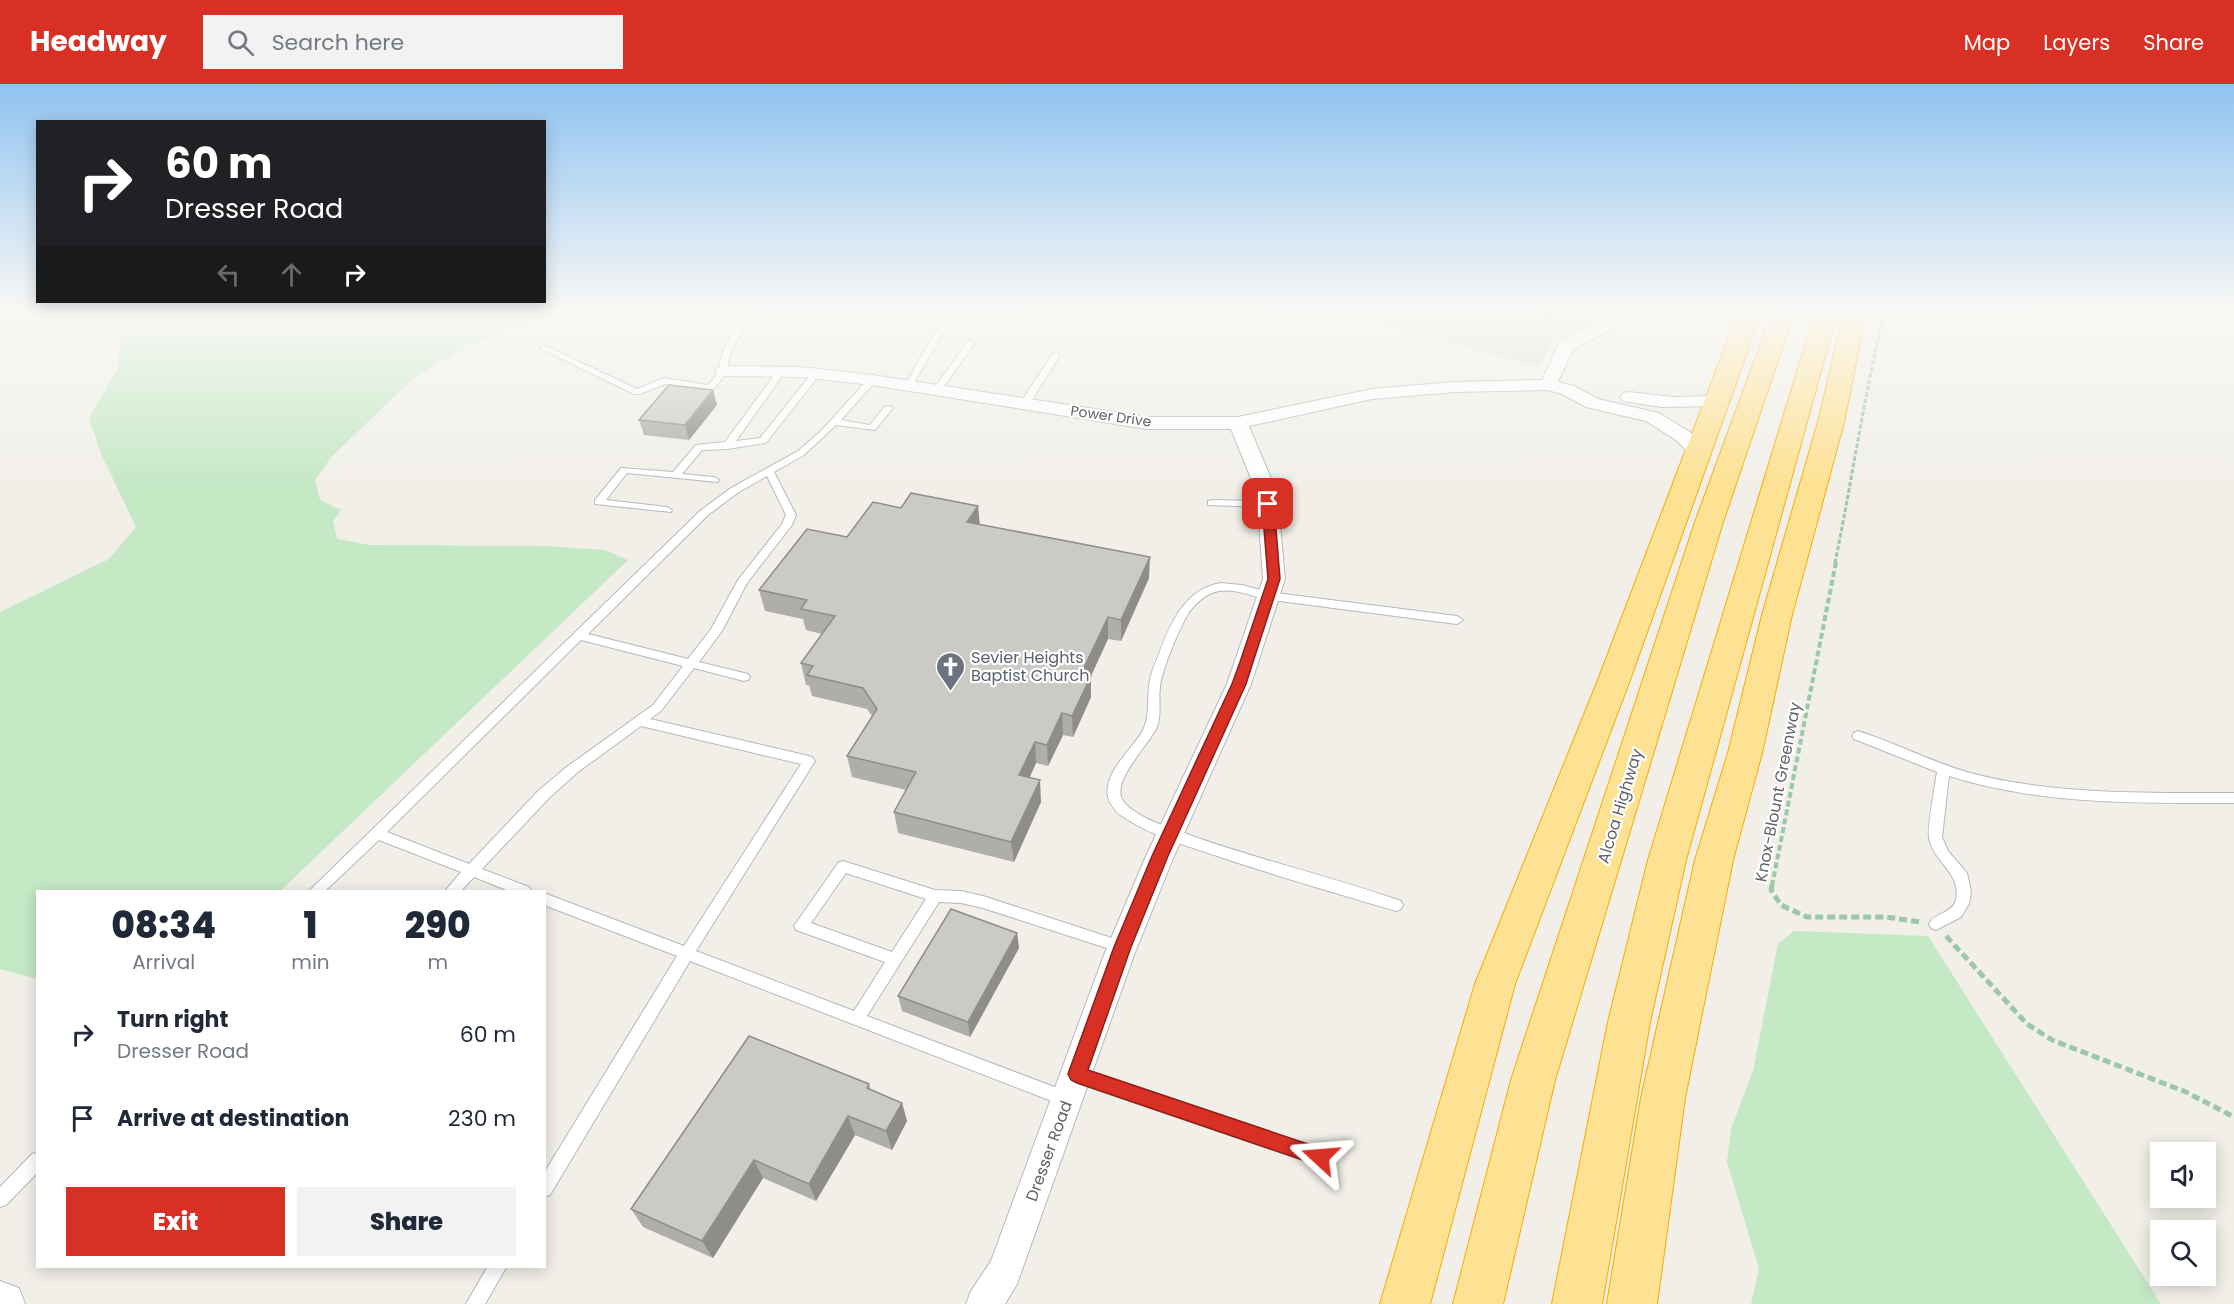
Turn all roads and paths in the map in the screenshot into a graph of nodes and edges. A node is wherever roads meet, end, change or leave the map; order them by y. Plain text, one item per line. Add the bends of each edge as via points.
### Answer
1 (590, 370) edge
2 (918, 370) edge
3 (952, 370) edge
4 (1046, 370) edge
5 (1555, 370) edge
6 (1729, 370) edge
7 (1763, 370) edge
8 (1809, 370) edge
9 (1842, 370) edge
10 (1870, 370) edge
11 (724, 371) joint
12 (782, 372) junction
13 (816, 374) junction
14 (872, 380) junction
15 (909, 385) junction
16 (1548, 385) junction
17 (938, 389) junction
18 (1568, 390) junction
19 (1717, 401) junction
20 (1025, 403) junction
21 (888, 408) dead end
22 (1300, 411) junction
23 (834, 422) junction
24 (1164, 423) junction
25 (1238, 423) junction
26 (727, 446) junction
27 (1250, 452) junction
28 (1699, 452) junction
29 (769, 471) junction
30 (675, 476) junction
31 (714, 480) dead end
32 (1212, 503) dead end
33 (1268, 504) junction
34 (667, 510) dead end
35 (1268, 596) junction
36 (1457, 620) dead end
37 (580, 636) junction
38 (691, 664) junction
39 (744, 677) dead end
40 (639, 721) junction
41 (1858, 736) dead end
42 (1944, 768) junction
43 (2234, 798) edge
44 (377, 834) junction
45 (1170, 835) junction
46 (471, 870) junction
47 (317, 890) edge
48 (453, 890) edge
49 (521, 890) edge
50 (935, 896) junction
51 (546, 900) edge
52 (1396, 905) dead end
53 (1936, 924) junction
54 (1122, 947) junction
55 (687, 953) junction
56 (895, 959) junction
57 (857, 1019) junction
58 (1077, 1074) junction
59 (1068, 1100) junction
60 (2234, 1118) edge
61 (1320, 1157) dead end
62 (36, 1162) edge
63 (546, 1186) edge
64 (0, 1199) edge
65 (497, 1268) edge
66 (1005, 1288) edge
67 (475, 1304) edge
68 (984, 1304) edge
69 (1405, 1304) edge
70 (1478, 1304) edge
71 (1576, 1304) edge
72 (1632, 1304) edge

1 - 11 lane via 637,392 664,381 710,388
2 - 15 lane
3 - 17 lane
4 - 20 lane
5 - 16 street
6 - 19 highway
7 - 70 highway, Alcoa Highway via 1709,522 1533,1080
8 - 71 highway via 1667,860 1629,1022
9 - 72 highway via 1712,872 1663,1098
10 - 53 path, Knox-Blount Greenway via 1771,890 1781,904 1807,917 1886,917
11 - 12 street, Power Drive
12 - 13 street, Power Drive
12 - 26 lane
13 - 14 street, Power Drive
13 - 26 lane via 763,441
14 - 15 street, Power Drive
14 - 23 lane
15 - 17 street, Power Drive
16 - 18 street, Power Drive
16 - 22 street, Power Drive via 1384,393
17 - 20 street, Power Drive
18 - 19 street, Power Drive via 1593,388 1653,402
18 - 28 street, Power Drive via 1592,403 1652,417 1683,436
19 - 28 highway
20 - 24 street, Power Drive
21 - 23 lane via 872,428
22 - 25 street, Power Drive
22 - 27 street via 1268,430
23 - 29 lane via 801,453
24 - 25 street, Power Drive
24 - 27 street via 1206,430
25 - 27 street, Dresser Road
26 - 30 lane via 699,447
27 - 33 street, Dresser Road via 1268,493
28 - 69 highway via 1495,984
29 - 37 lane via 704,513
29 - 38 lane via 790,515 787,525 742,582 716,631
30 - 31 lane
30 - 34 lane via 624,470 599,502
32 - 33 lane
33 - 35 street, Dresser Road via 1274,579
35 - 36 lane
35 - 45 street, Dresser Road via 1239,684
35 - 45 lane via 1214,588 1199,596 1183,613 1172,638 1154,684 1151,726 1115,780 1114,792 1118,806 1128,814
37 - 38 lane
37 - 44 lane
38 - 39 lane
38 - 40 lane via 657,708
40 - 46 lane via 544,794
40 - 55 lane via 809,761
41 - 42 lane
42 - 43 lane via 1977,780 2083,795
42 - 53 lane via 1935,837 1942,854 1962,877 1964,891 1956,913
44 - 46 lane
44 - 47 lane
45 - 52 lane
45 - 54 street, Dresser Road
46 - 48 lane
46 - 49 lane
50 - 54 lane via 983,902
50 - 56 lane
50 - 56 lane via 843,867 801,926
51 - 55 lane
53 - 60 path via 2027,1024 2052,1040 2186,1092
54 - 58 street, Dresser Road
55 - 57 lane
55 - 63 lane
56 - 57 lane
57 - 59 lane
58 - 59 street, Dresser Road
58 - 61 lane
59 - 66 street, Dresser Road
62 - 64 lane
65 - 67 lane
66 - 68 street, Dresser Road

